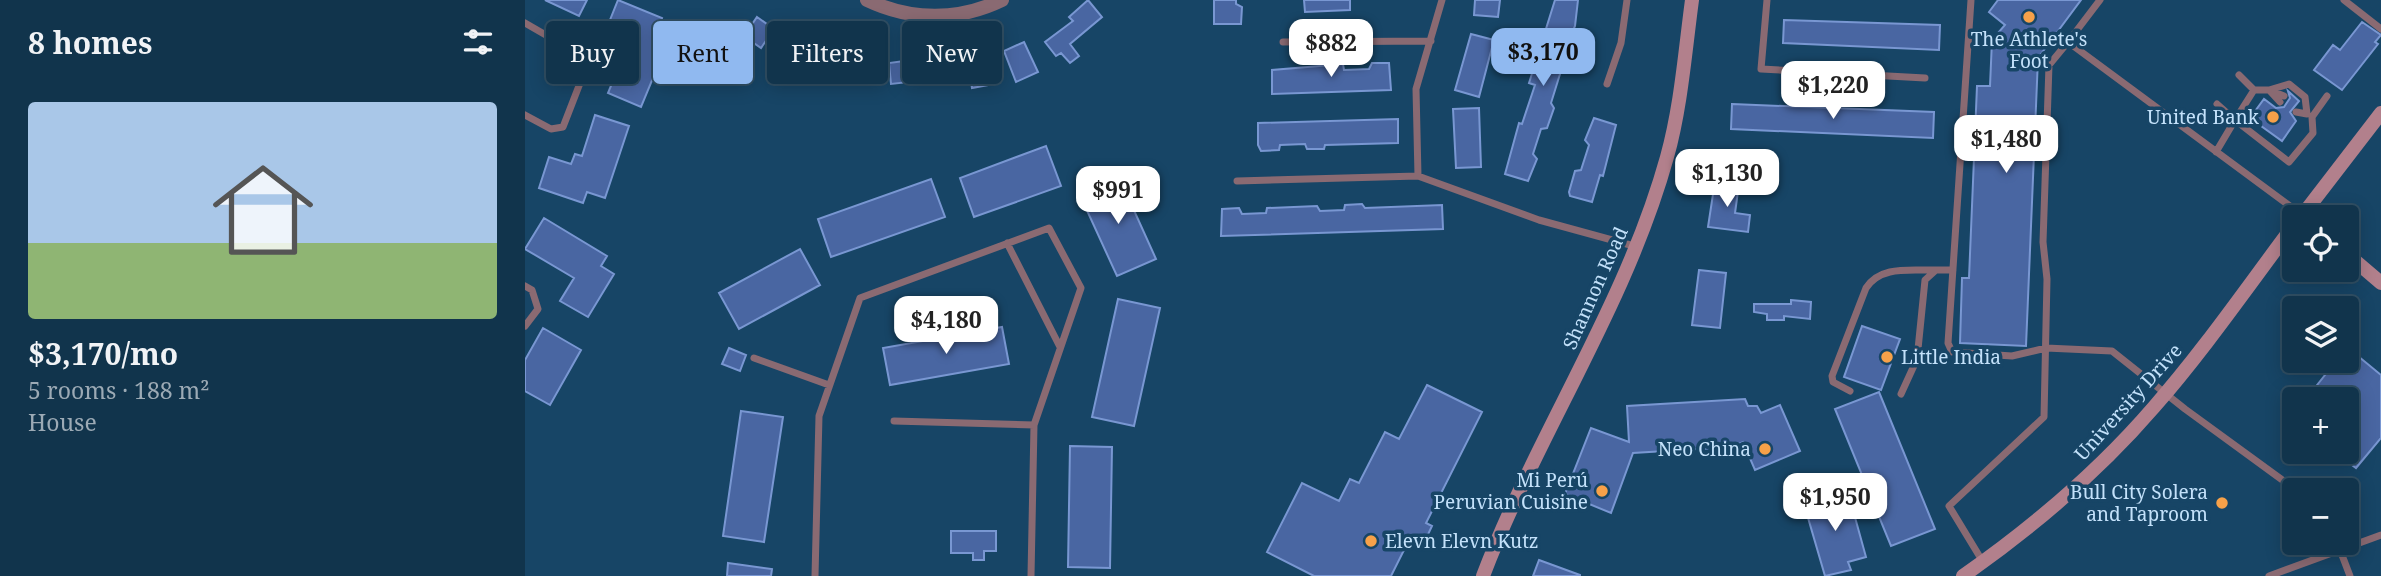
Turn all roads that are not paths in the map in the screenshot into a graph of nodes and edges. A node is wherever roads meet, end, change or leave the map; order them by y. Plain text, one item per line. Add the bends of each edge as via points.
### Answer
1 (867, 0) edge
2 (1002, 0) edge
3 (1442, 0) edge
4 (1627, 0) edge
5 (1692, 0) edge
6 (1767, 0) edge
7 (1971, 0) edge
8 (2100, 0) edge
9 (2344, 0) edge
10 (525, 23) edge
11 (2381, 29) edge
12 (1431, 41) junction
13 (1283, 42) dead end
14 (2068, 42) junction
15 (2239, 75) dead end
16 (1925, 78) dead end
17 (1607, 84) dead end
18 (2254, 90) junction
19 (2269, 90) junction
20 (2327, 96) dead end
21 (2282, 99) dead end
22 (2217, 104) dead end
23 (2297, 110) dead end
24 (2381, 113) edge
25 (525, 115) edge
26 (2309, 116) junction
27 (2235, 120) junction
28 (2216, 152) junction
29 (1419, 176) junction
30 (1237, 181) dead end
31 (2282, 205) edge
32 (2311, 205) edge
33 (2282, 242) edge
34 (1007, 243) junction
35 (1634, 246) junction
36 (2359, 264) edge
37 (1935, 270) junction
38 (1953, 270) junction
39 (2381, 283) edge
40 (525, 286) edge
41 (525, 326) edge
42 (1061, 347) junction
43 (2046, 348) junction
44 (754, 358) dead end
45 (829, 385) junction
46 (1850, 391) dead end
47 (1901, 394) dead end
48 (2165, 394) junction
49 (894, 421) dead end
50 (1034, 425) junction
51 (2282, 480) edge
52 (2381, 535) edge
53 (2359, 541) edge
54 (2318, 555) edge
55 (2342, 555) edge
56 (1983, 562) junction
57 (815, 576) edge
58 (1031, 576) edge
59 (1483, 576) edge
60 (1963, 576) edge
61 (2269, 576) edge
62 (2350, 576) edge

1 - 2 street via 927,16 951,16
3 - 12 lane
4 - 17 lane via 1621,43
5 - 35 street, Shannon Road via 1667,157
6 - 16 lane via 1761,69
7 - 38 lane
8 - 14 lane
9 - 11 lane
10 - 25 lane via 589,60 563,127 551,129
12 - 13 lane
12 - 29 lane via 1416,89
14 - 28 lane
14 - 43 lane via 2049,65 2043,242
15 - 18 lane
18 - 19 lane
18 - 27 lane
19 - 21 lane
19 - 26 lane via 2288,84 2305,97
20 - 26 lane
22 - 27 lane
23 - 26 lane
24 - 32 street, University Drive
26 - 27 lane via 2313,133 2288,162
27 - 28 lane
28 - 31 lane
29 - 30 lane
29 - 35 lane via 1539,220
33 - 48 street, University Drive
34 - 42 lane
34 - 42 lane via 1049,228 1081,288
34 - 45 lane via 860,298
35 - 59 street, Shannon Road
36 - 39 street
37 - 38 lane
37 - 46 lane via 1885,271 1873,277 1832,376 1833,382
37 - 47 lane via 1925,280 1917,359
38 - 43 lane via 1948,343 1952,352 2013,356
40 - 41 lane via 532,290 538,309
42 - 50 lane
43 - 48 lane via 2112,351
43 - 56 lane via 2045,418 1949,506
44 - 45 lane
45 - 57 lane via 819,416
48 - 51 lane
48 - 56 street, University Drive via 2067,496
49 - 50 lane
50 - 58 lane
52 - 53 lane
54 - 61 lane
55 - 62 lane
56 - 60 street, University Drive

